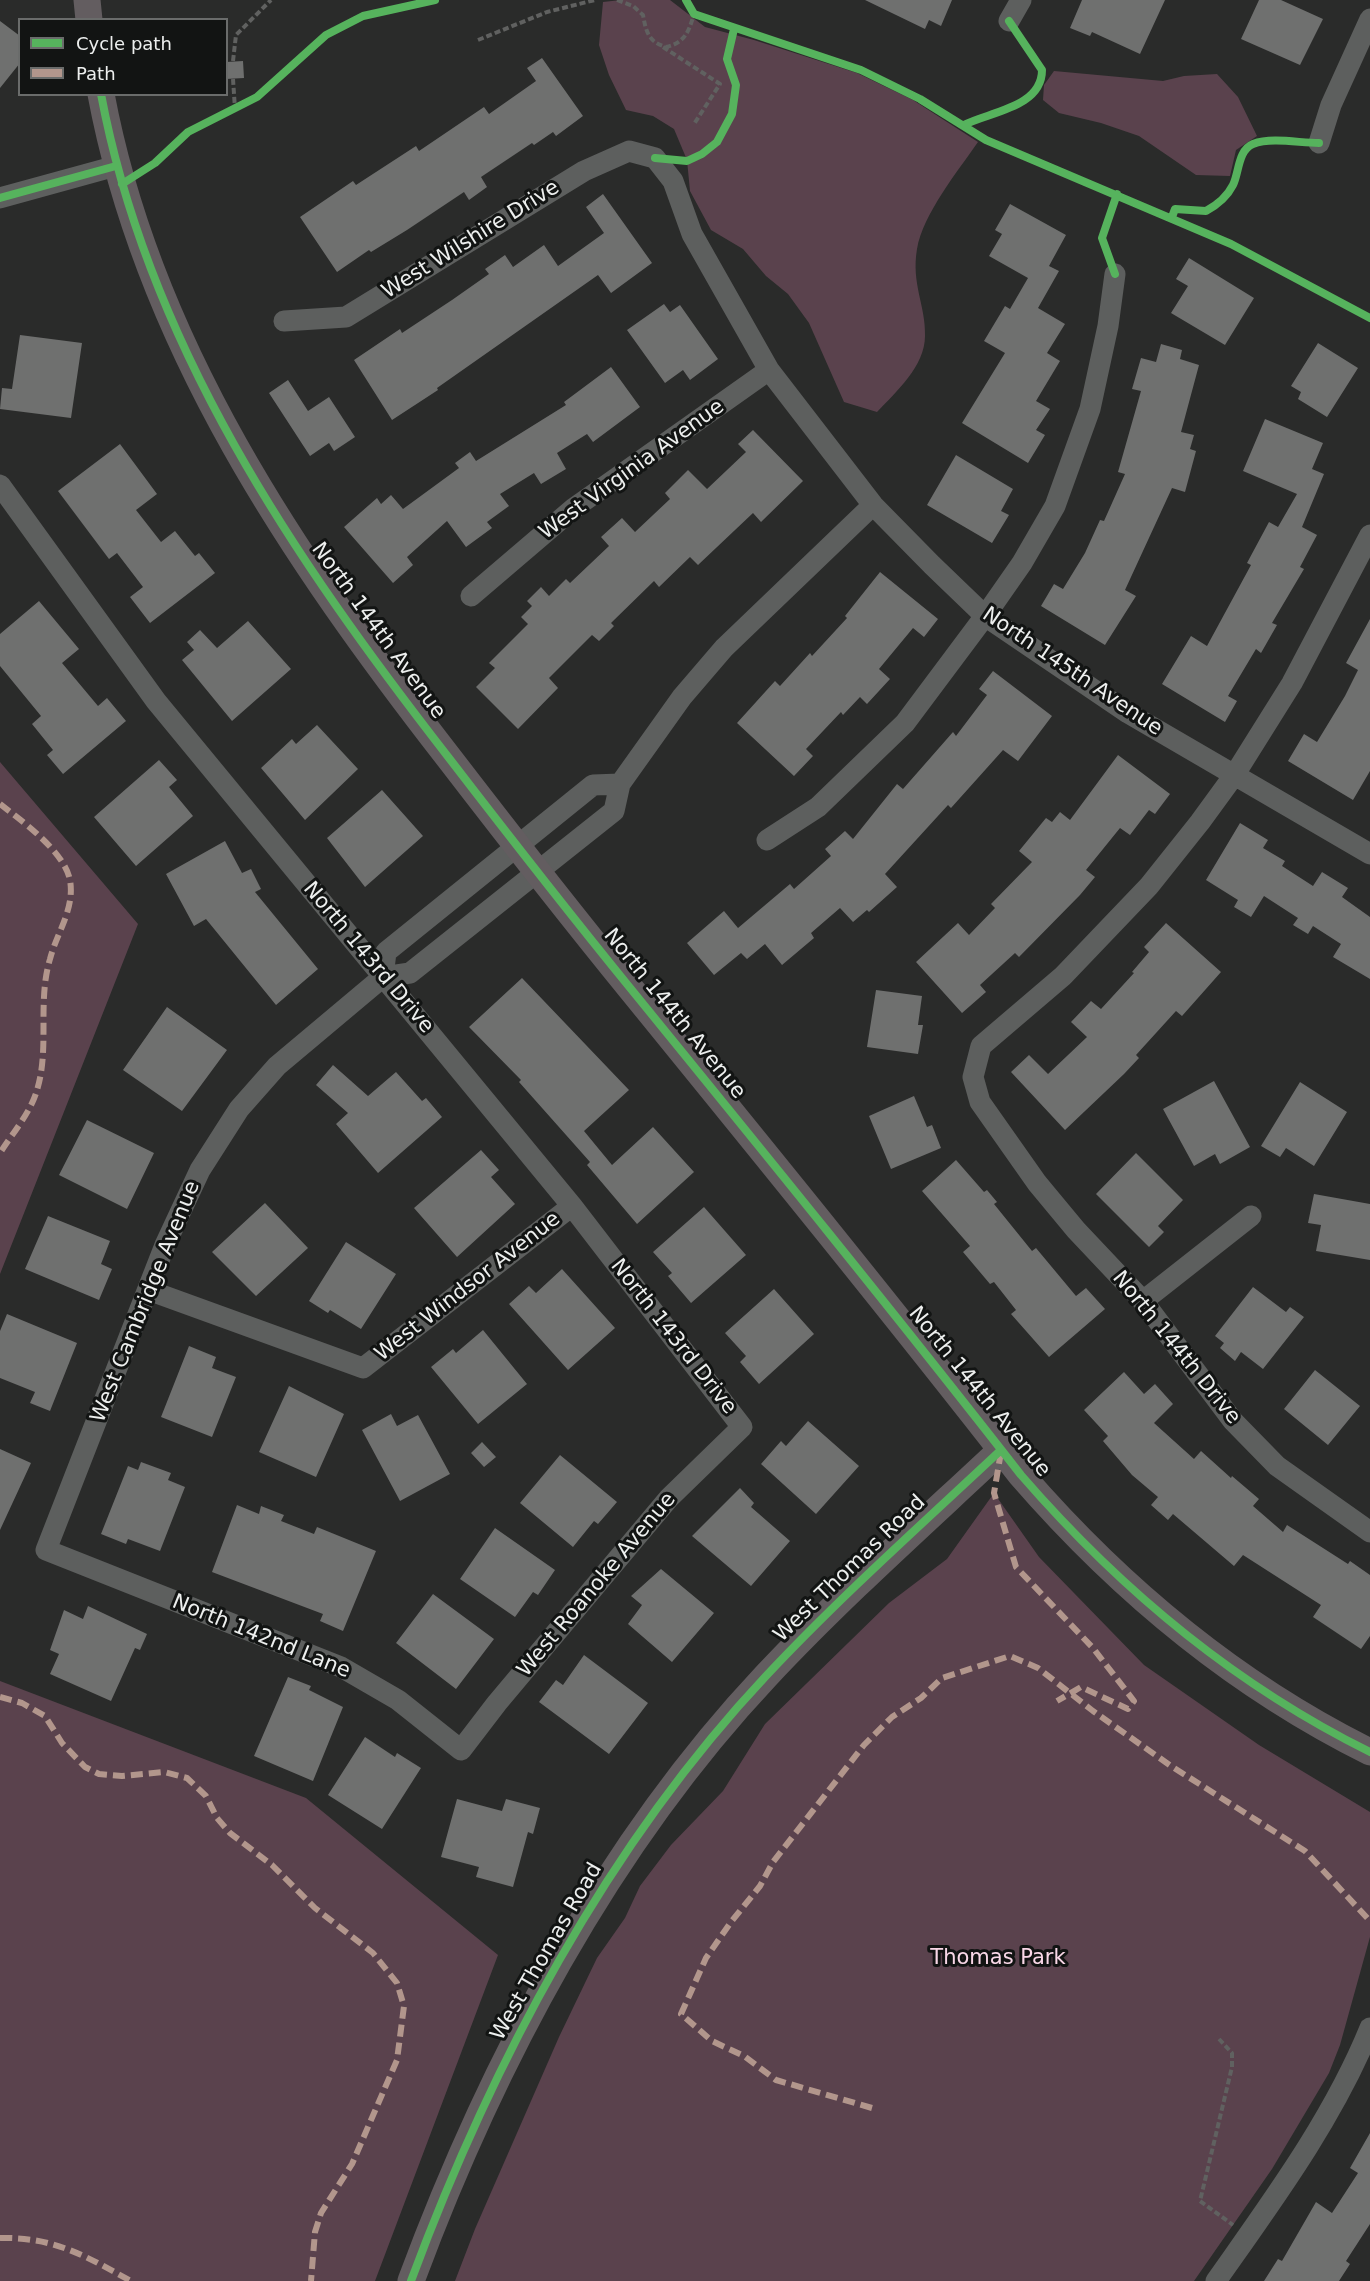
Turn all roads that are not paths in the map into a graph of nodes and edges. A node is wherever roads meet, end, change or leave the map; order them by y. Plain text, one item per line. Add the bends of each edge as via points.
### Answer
1 (87, 0) edge
2 (1021, 0) edge
3 (89, 18) edge
4 (1370, 19) edge
5 (1009, 21) dead end
6 (101, 96) edge
7 (1319, 144) dead end
8 (655, 158) joint
9 (116, 166) junction
10 (0, 198) edge
11 (1115, 274) dead end
12 (284, 321) dead end
13 (769, 370) junction
14 (0, 485) edge
15 (873, 505) junction
16 (1370, 535) edge
17 (471, 596) dead end
18 (985, 616) junction
19 (1235, 774) junction
20 (620, 784) junction
21 (767, 840) dead end
22 (518, 848) junction
23 (1370, 854) edge
24 (536, 872) junction
25 (428, 919) junction
26 (447, 943) junction
27 (383, 976) junction
28 (572, 1206) junction
29 (1251, 1216) dead end
30 (148, 1290) junction
31 (1143, 1301) junction
32 (742, 1427) joint
33 (1001, 1449) junction
34 (1370, 1532) edge
35 (46, 1550) joint
36 (461, 1750) joint
37 (1370, 1752) edge
38 (1370, 2028) edge
39 (1362, 2073) edge
40 (411, 2281) edge
41 (1216, 2281) edge

1 - 3 main road
2 - 5 street
4 - 7 street via 1331,105
6 - 9 main road, North 144th Avenue
8 - 12 street, West Wilshire Drive via 629,151 584,171 346,317
8 - 13 street, North 145th Avenue via 673,181 692,234
9 - 10 street
9 - 22 main road, North 144th Avenue via 181,345 278,521 372,659
11 - 18 street via 1090,409 1055,506
13 - 15 street, North 145th Avenue
13 - 17 street, West Virginia Avenue via 574,508
14 - 27 street, North 143rd Drive via 156,701
15 - 18 street, North 145th Avenue
15 - 20 street via 724,648 682,697
16 - 19 street via 1292,683
18 - 19 street, North 145th Avenue via 1128,714
18 - 21 street via 905,723 818,807
19 - 23 street, North 145th Avenue
19 - 31 street, North 144th Drive via 1149,886 1063,976 981,1046 973,1077 980,1102 1037,1183
20 - 22 street via 593,785
20 - 24 street via 614,811
22 - 24 main road, North 144th Avenue
22 - 25 street
24 - 26 street
24 - 33 main road, North 144th Avenue
25 - 26 street
25 - 27 street via 386,952
26 - 27 street via 410,973
27 - 28 street, North 143rd Drive
27 - 30 street, West Cambridge Avenue via 277,1066 239,1109 200,1170
28 - 30 street, West Windsor Avenue via 363,1368
28 - 32 street, North 143rd Drive
29 - 31 street
30 - 35 street, West Cambridge Avenue
31 - 34 street, North 144th Drive via 1241,1429 1277,1466
32 - 36 street, West Roanoke Avenue via 669,1498
33 - 37 main road, North 144th Avenue via 1062,1522 1164,1618 1226,1665
33 - 40 main road, West Thomas Road via 837,1603 764,1678 690,1766 617,1867 542,1991 496,2077
35 - 36 street, North 142nd Lane via 341,1667 398,1700
38 - 39 street
39 - 41 street

